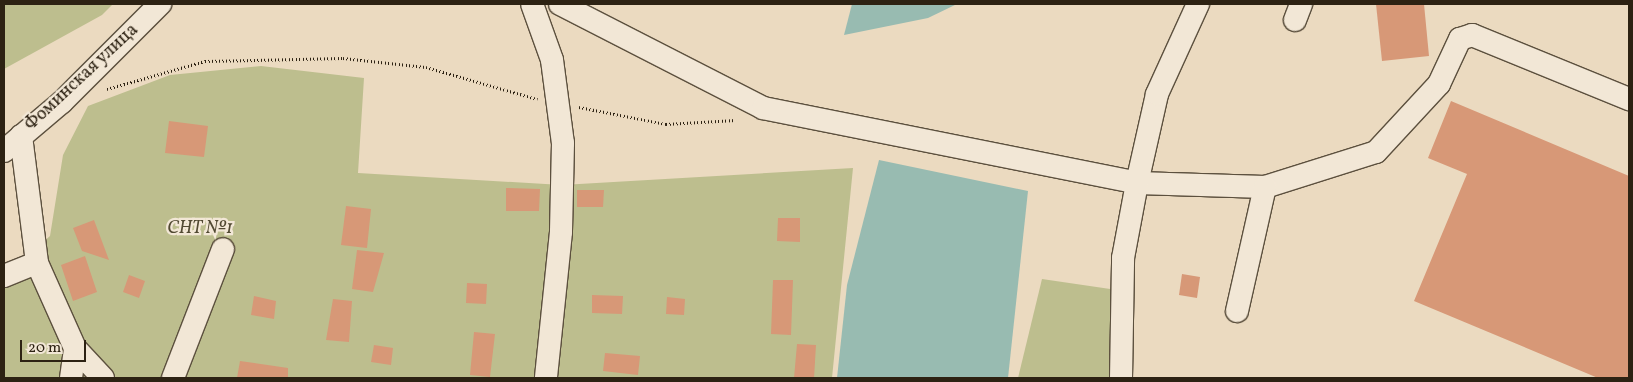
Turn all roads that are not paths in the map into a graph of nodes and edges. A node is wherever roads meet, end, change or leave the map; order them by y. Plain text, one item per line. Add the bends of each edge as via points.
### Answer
1 (160, 4) edge
2 (532, 4) edge
3 (560, 4) edge
4 (1198, 4) edge
5 (1629, 99) edge
6 (21, 136) junction
7 (4, 151) edge
8 (1137, 183) junction
9 (1265, 187) junction
10 (223, 249) dead end
11 (37, 263) junction
12 (4, 276) edge
13 (1237, 311) dead end
14 (74, 348) junction
15 (71, 378) edge
16 (103, 378) edge
17 (173, 378) edge
18 (546, 378) edge
19 (1121, 378) edge

1 - 6 street, Фоминская улица via 62,102
2 - 18 street via 548,40 559,101 563,210
3 - 8 street via 770,111
4 - 8 street via 1157,94
5 - 9 street via 1472,35 1460,39 1439,84 1376,152
6 - 7 street, Фоминская улица
6 - 11 street
8 - 9 street
8 - 19 street via 1124,258
9 - 13 street
10 - 17 street
11 - 12 street
11 - 14 street
14 - 15 street
14 - 16 street

